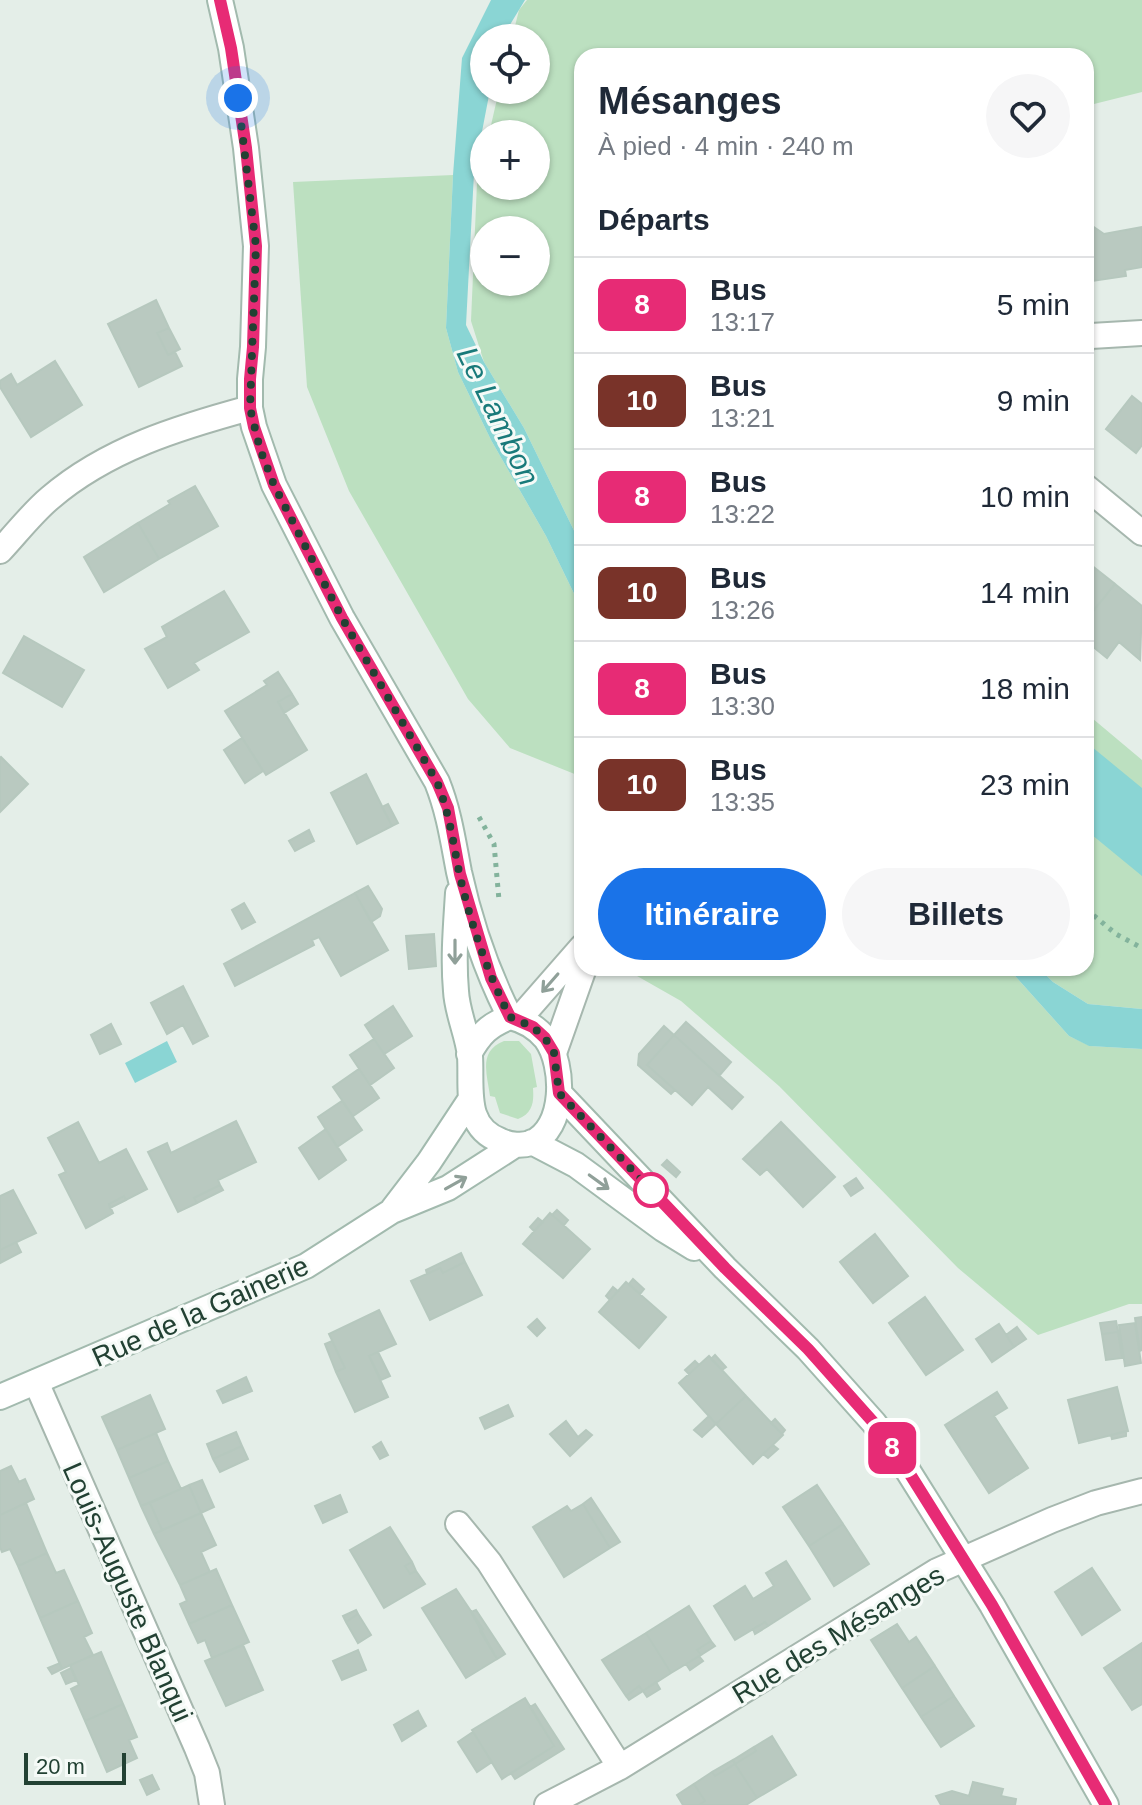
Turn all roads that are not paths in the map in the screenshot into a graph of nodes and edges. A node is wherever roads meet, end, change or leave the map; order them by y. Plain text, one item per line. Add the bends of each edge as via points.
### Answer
1 (220, 0) edge
2 (1142, 333) edge
3 (1094, 336) edge
4 (250, 408) junction
5 (1094, 494) edge
6 (1142, 533) edge
7 (0, 551) edge
8 (460, 874) junction
9 (574, 955) edge
10 (581, 976) edge
11 (514, 1018) junction
12 (554, 1053) junction
13 (469, 1054) junction
14 (559, 1093) junction
15 (470, 1100) junction
16 (524, 1144) junction
17 (392, 1211) junction
18 (725, 1268) junction
19 (36, 1382) junction
20 (0, 1397) edge
21 (1142, 1491) edge
22 (458, 1524) dead end
23 (962, 1559) junction
24 (620, 1767) junction
25 (212, 1805) edge
26 (547, 1805) edge
27 (1106, 1805) edge

1 - 4 street via 246,148 256,246
2 - 3 street
4 - 7 street via 177,428 106,460 50,497
4 - 8 street via 274,485 342,618 437,782 448,808
5 - 6 street
8 - 11 street via 485,962
8 -> 13 street via 456,992
9 -> 11 street
10 - 12 street
11 - 12 street via 545,1038
11 - 13 street via 486,1028
12 - 14 street
13 - 15 street
14 - 16 street via 555,1116 541,1136
14 - 18 street
15 - 16 street via 474,1118 486,1132 500,1141
15 - 17 street, Rue de la Gainerie
17 -> 16 street, Rue de la Gainerie via 448,1188
16 -> 18 street via 576,1165
17 - 19 street, Rue de la Gainerie via 306,1266
18 - 23 street via 874,1423
19 - 20 street, Rue de la Gainerie
19 - 25 street, Louis-Auguste Blanqui via 197,1748
21 - 23 street, Rue des Mésanges via 1096,1503
22 - 24 street via 489,1562
23 - 24 street, Rue des Mésanges
23 - 27 street
24 - 26 street, Rue des Mésanges

